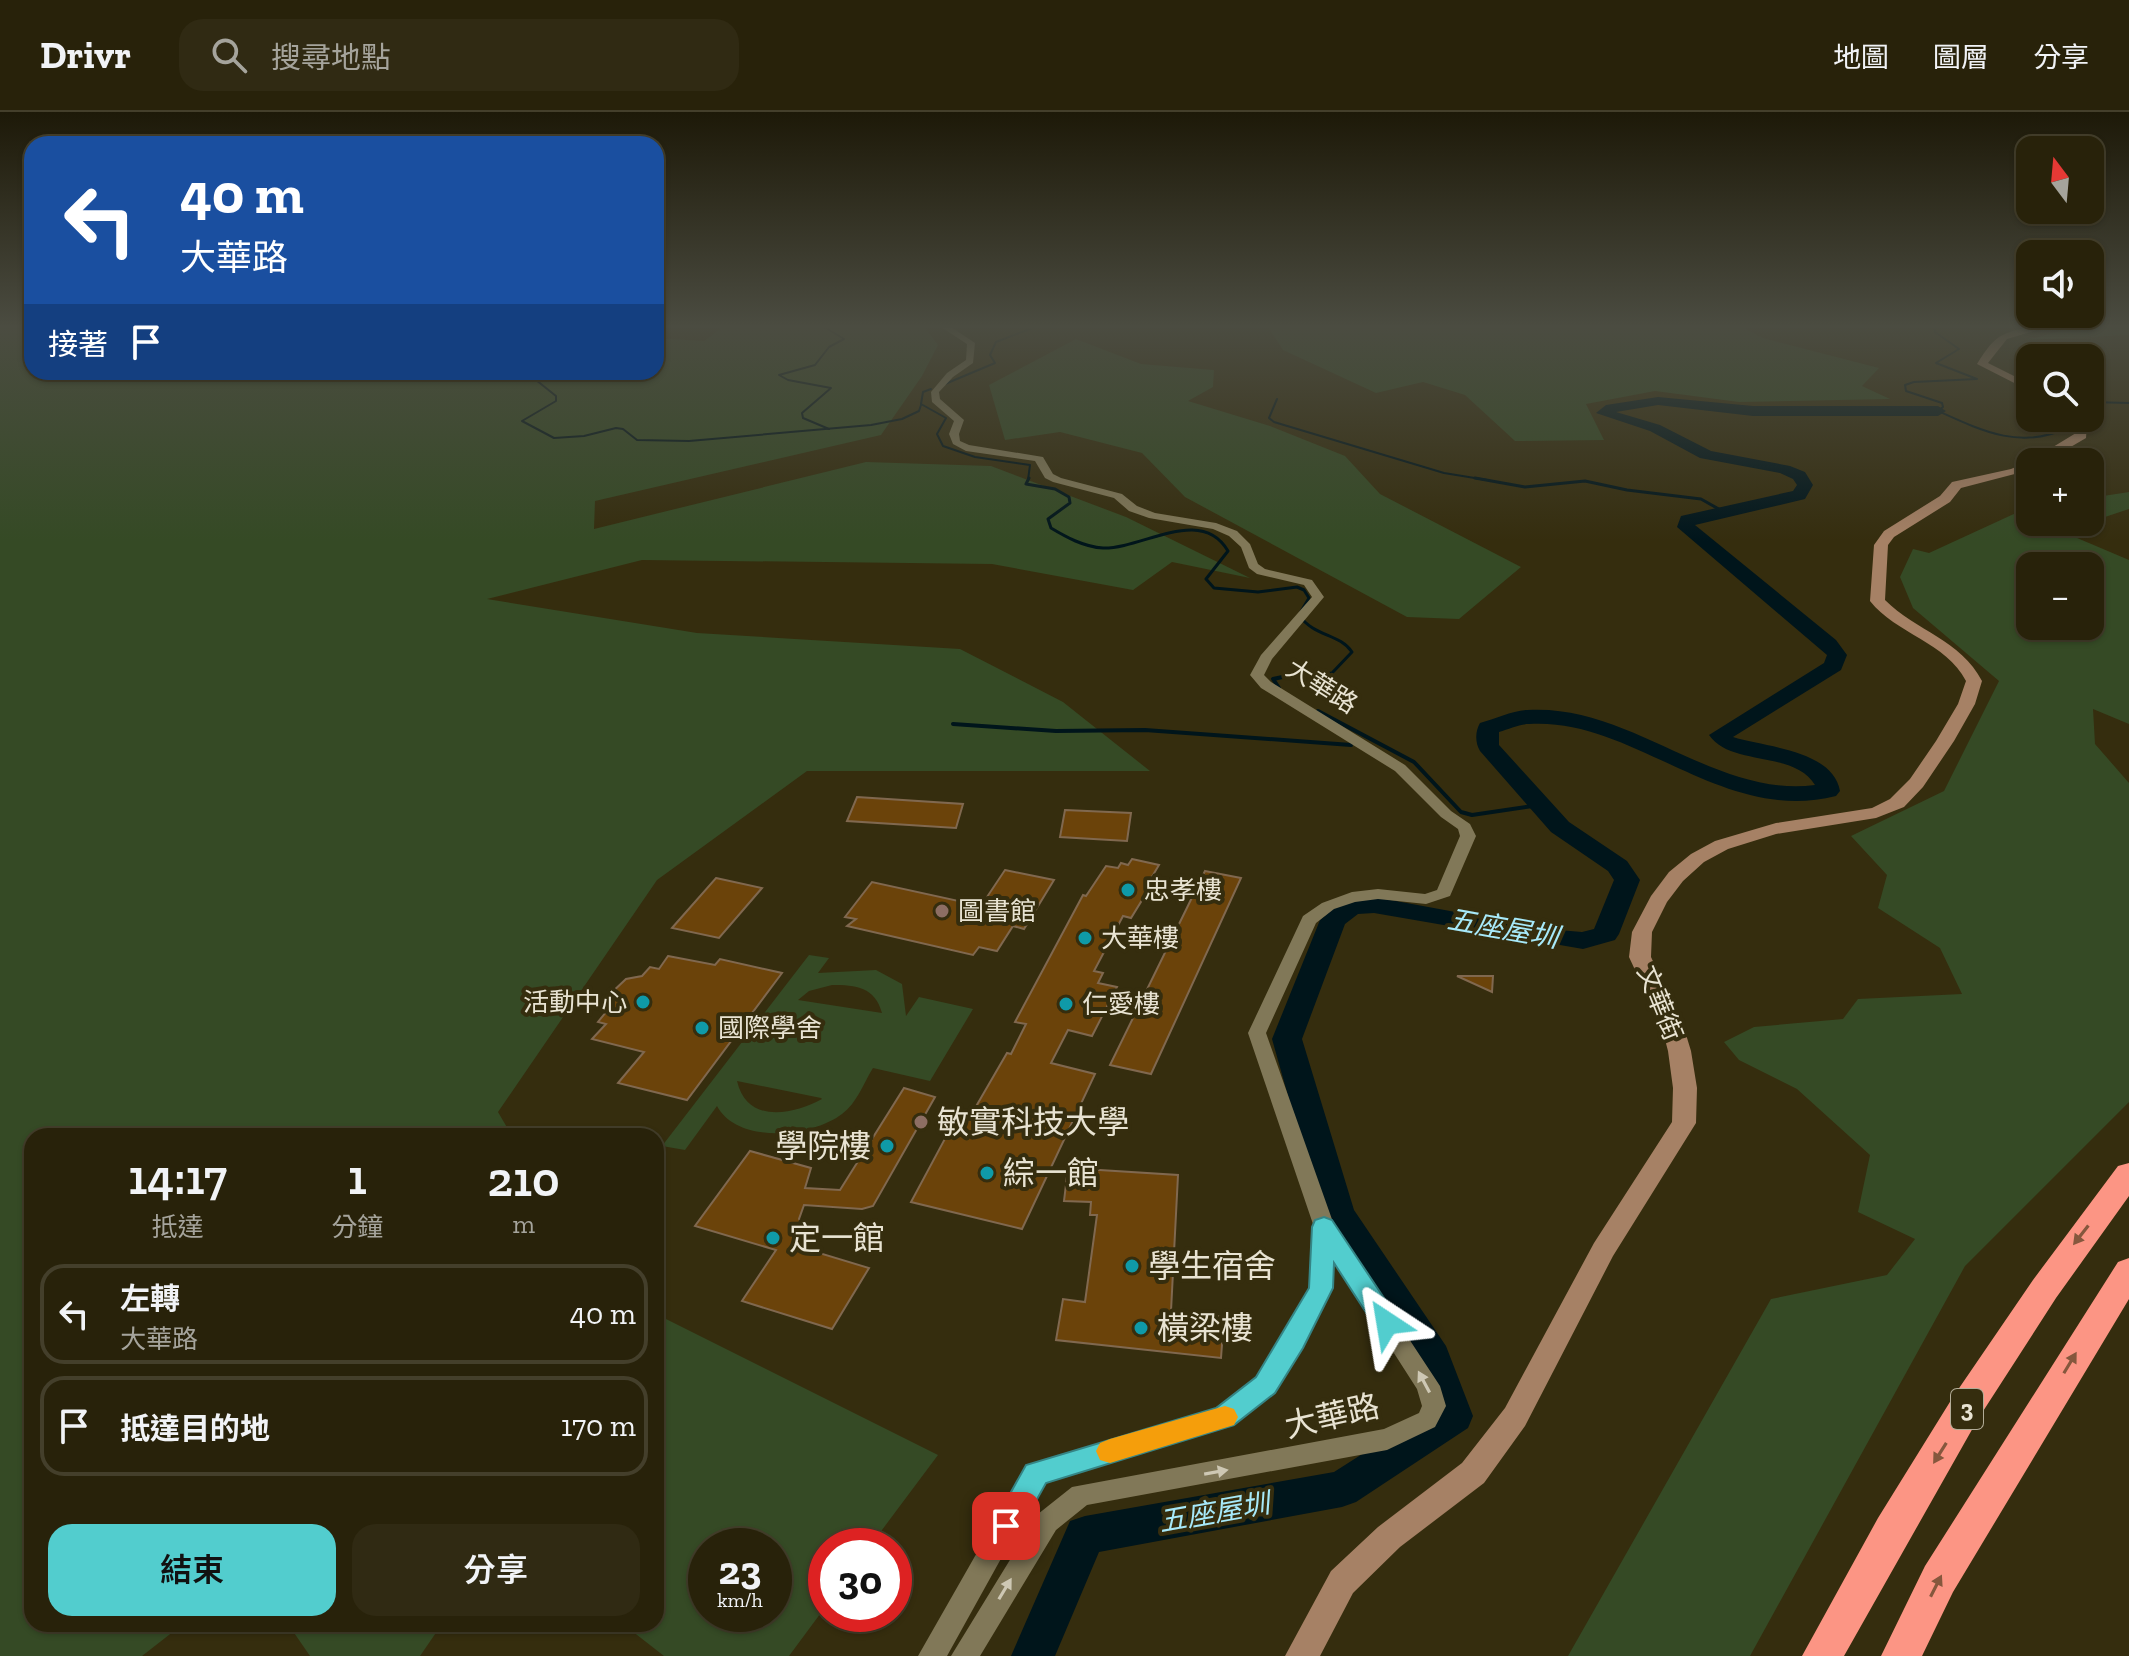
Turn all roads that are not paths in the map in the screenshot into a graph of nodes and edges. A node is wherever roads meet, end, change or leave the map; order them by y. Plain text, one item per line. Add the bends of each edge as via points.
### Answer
1 (935, 397) edge
2 (2082, 432) edge
3 (2060, 448) edge
4 (2016, 472) edge
5 (2129, 1174) edge
6 (1324, 1227) junction
7 (2129, 1271) edge
8 (932, 1656) edge
9 (965, 1656) edge
10 (1302, 1656) edge
11 (1822, 1656) edge
12 (1901, 1656) edge

1 - 6 street, 大華路 via 959,420 954,434 966,448 1039,459 1057,480 1118,496 1167,521 1235,533 1251,549 1253,566 1261,572 1308,582 1318,597 1257,675 1400,768 1465,827 1468,836 1444,893 1426,899 1352,897 1309,920 1257,1033
2 - 3 street
4 - 10 street, 文華街 via 1957,485 1881,545 1877,601 1959,659 1974,681 1938,752 1899,802 1875,813 1738,836 1704,851 1673,879 1641,934 1640,946 1645,973 1678,1044 1687,1104 1684,1123 1603,1250 1515,1417 1473,1473 1389,1537 1342,1582
5 -> 11 highway, 3 via 2045,1287 1881,1546
6 - 8 street, 大華路 via 1321,1288 1265,1385 1225,1417 1036,1473
9 -> 6 street, 大華路 via 1047,1522 1081,1495 1387,1439 1427,1420 1434,1406 1428,1386
12 -> 7 highway via 1939,1579

